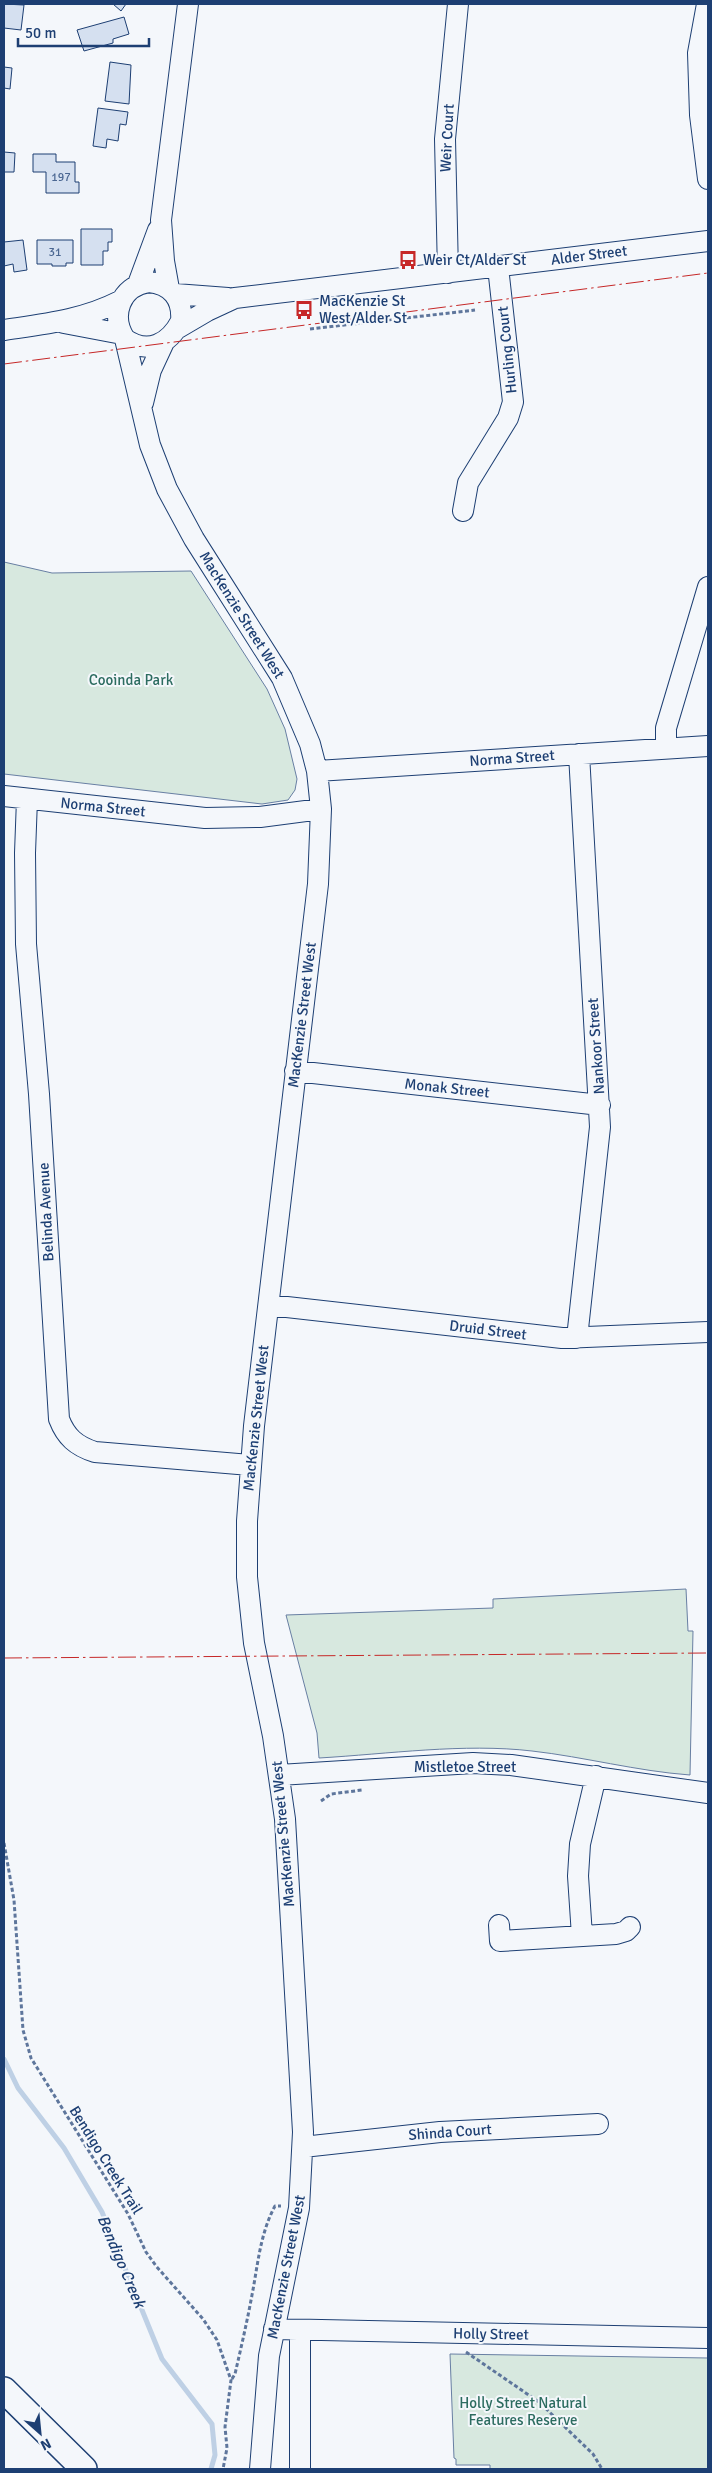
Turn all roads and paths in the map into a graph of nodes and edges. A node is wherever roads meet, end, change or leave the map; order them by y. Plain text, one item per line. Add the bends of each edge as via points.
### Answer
1 (188, 4) edge
2 (458, 4) edge
3 (707, 4) edge
4 (708, 180) edge
5 (162, 220) junction
6 (708, 241) edge
7 (498, 267) junction
8 (448, 273) junction
9 (138, 284) junction
10 (172, 292) junction
11 (235, 298) junction
12 (120, 301) junction
13 (475, 310) dead end
14 (59, 322) junction
15 (310, 329) dead end
16 (4, 330) edge
17 (171, 335) junction
18 (123, 337) junction
19 (142, 405) junction
20 (463, 511) dead end
21 (708, 587) edge
22 (708, 746) edge
23 (666, 748) junction
24 (579, 754) junction
25 (317, 771) junction
26 (4, 796) edge
27 (27, 799) junction
28 (321, 809) junction
29 (295, 1071) junction
30 (600, 1106) junction
31 (269, 1304) junction
32 (708, 1332) edge
33 (577, 1338) junction
34 (250, 1465) junction
35 (279, 1775) junction
36 (596, 1776) junction
37 (366, 1790) dead end
38 (708, 1793) edge
39 (321, 1801) dead end
40 (4, 1843) edge
41 (499, 1925) dead end
42 (630, 1927) dead end
43 (582, 1936) junction
44 (598, 2124) dead end
45 (302, 2148) junction
46 (299, 2208) junction
47 (274, 2329) junction
48 (300, 2330) junction
49 (460, 2334) junction
50 (708, 2338) edge
51 (231, 2380) junction
52 (4, 2390) edge
53 (45, 2431) junction
54 (75, 2469) edge
55 (84, 2469) edge
56 (223, 2469) edge
57 (260, 2469) edge
58 (300, 2469) edge
59 (602, 2469) edge

1 - 5 street
2 - 8 street, Weir Court via 445,139
3 - 4 street via 698,53 700,115
5 - 9 street
5 - 10 street via 163,256
6 - 7 street, Alder Street
7 - 8 street, Alder Street
7 - 20 street, Hurling Court via 512,402 508,418 468,484
8 - 11 street, Alder Street
9 - 10 street via 155,283
9 - 12 street
10 - 11 street
10 - 17 street via 182,314
11 - 17 street, Alder Street
12 - 14 street via 96,312
12 - 18 street via 117,318
13 - 15 path
14 - 16 street
14 - 18 street
17 - 18 street via 155,346 143,348
17 - 19 street, MacKenzie Street West via 151,370
18 - 19 street, MacKenzie Street West
19 - 25 street, MacKenzie Street West via 150,445 167,489 194,539 282,678
21 - 23 street via 666,728
22 - 23 street, Norma Street
23 - 24 street, Norma Street
24 - 25 street, Norma Street
24 - 30 street, Nankoor Street
25 - 28 street, MacKenzie Street West
26 - 27 street, Norma Street
27 - 28 street, Norma Street via 205,818 260,817
27 - 34 street, Belinda Avenue via 24,853 26,944 59,1419 75,1444 96,1452
28 - 29 street, MacKenzie Street West via 318,884
29 - 30 street, Monak Street
29 - 31 street, MacKenzie Street West
30 - 33 street, Nankoor Street via 599,1148
31 - 33 street, Druid Street
31 - 34 street, MacKenzie Street West
32 - 33 street, Druid Street
34 - 35 street, MacKenzie Street West via 246,1550 249,1602
35 - 36 street, Mistletoe Street via 473,1764 511,1765
35 - 45 street, MacKenzie Street West via 287,1855
36 - 38 street, Mistletoe Street
36 - 43 street via 580,1844
37 - 39 path via 331,1794
40 - 51 path, Bendigo Creek Trail via 14,1900 22,2024 31,2058 128,2214 146,2252 217,2340
41 - 43 street via 500,1940
42 - 43 street via 616,1934
44 - 45 street, Shinda Court via 440,2132
45 - 46 street, MacKenzie Street West
46 - 47 street, MacKenzie Street West
46 - 51 path via 275,2206 266,2221 241,2350
47 - 48 street, Holly Street
47 - 57 street, MacKenzie Street West
48 - 49 street, Holly Street
48 - 58 street
49 - 50 street, Holly Street
49 - 59 path via 467,2354 539,2402 593,2454
51 - 56 path, Bendigo Creek Trail
52 - 53 main road
53 - 54 main road
53 - 55 main road

